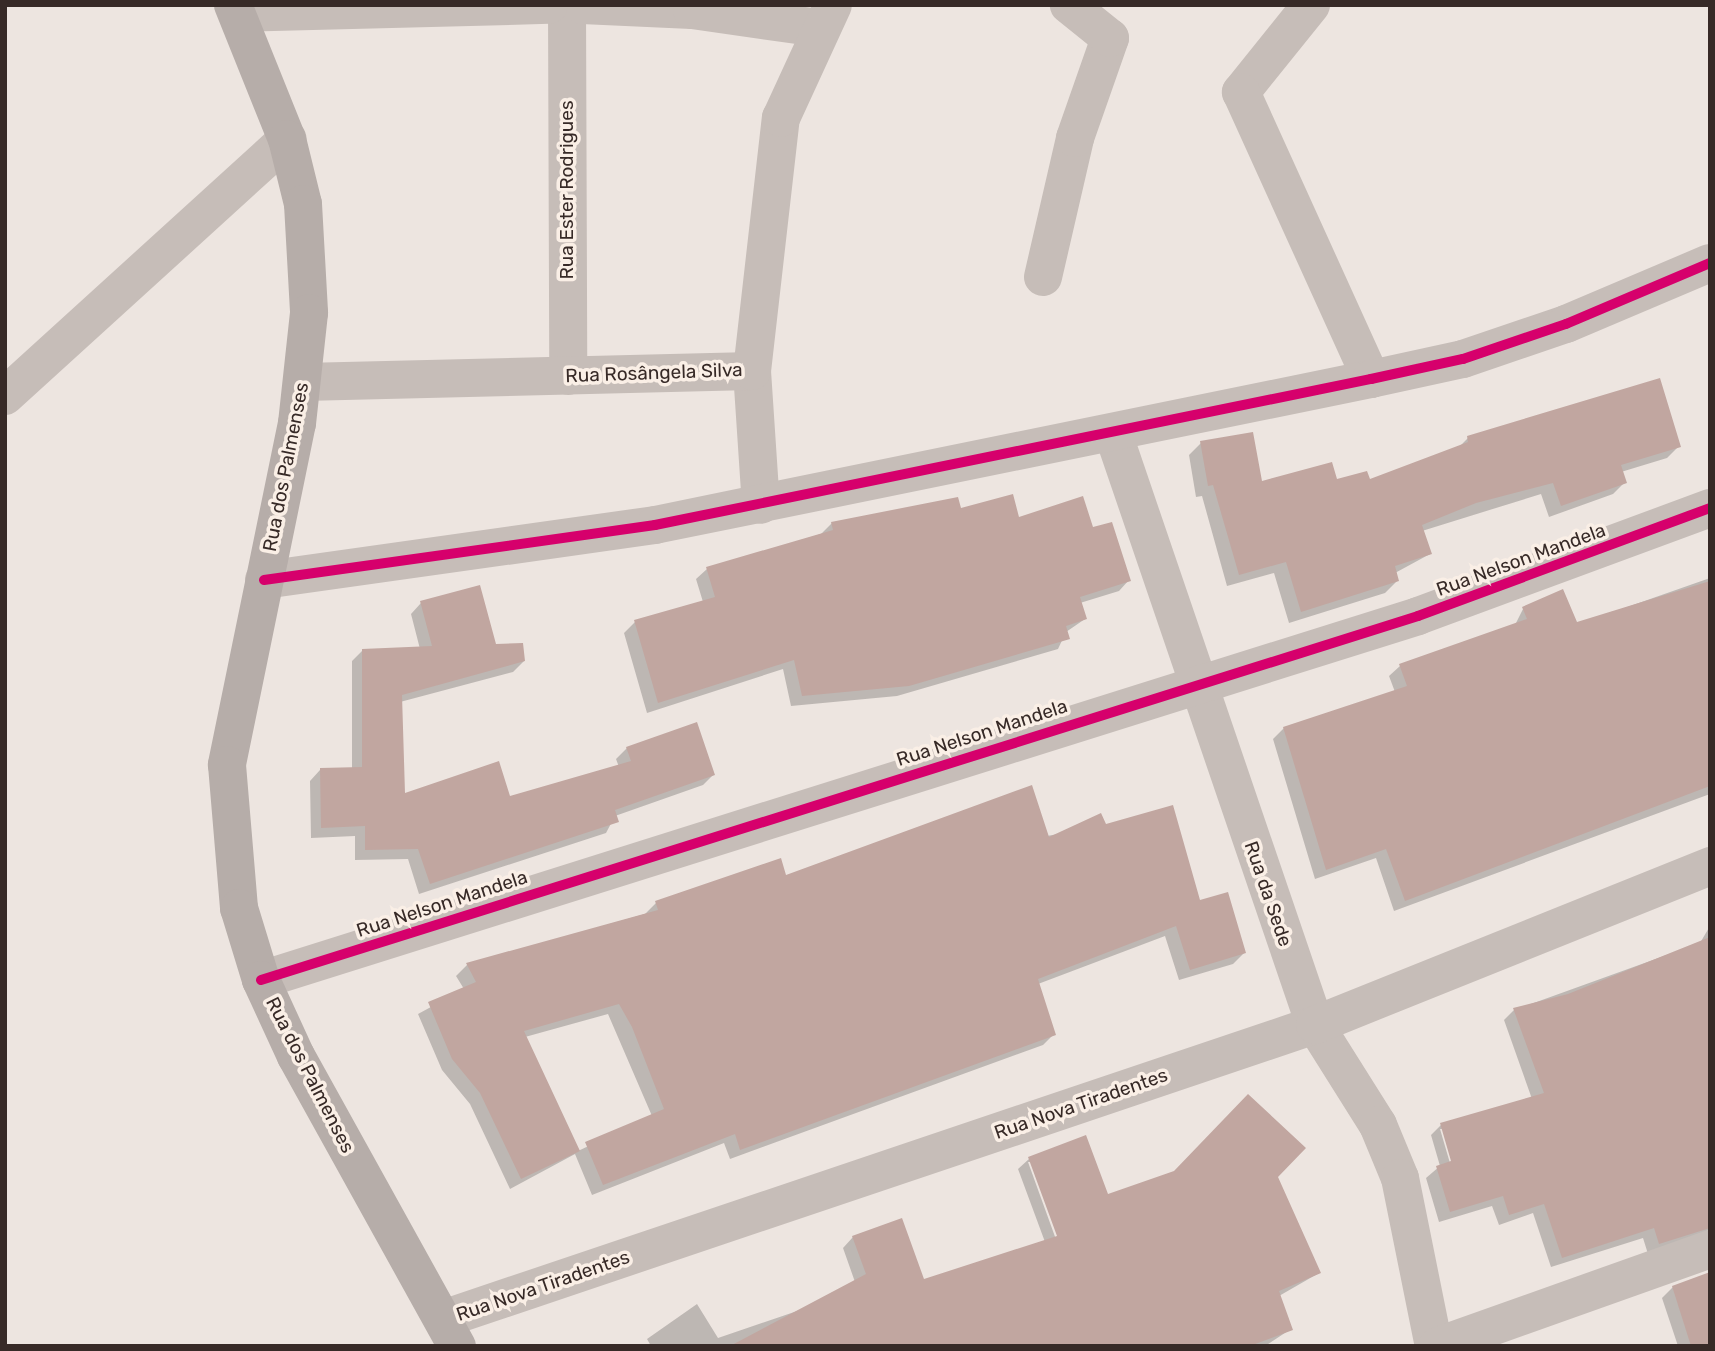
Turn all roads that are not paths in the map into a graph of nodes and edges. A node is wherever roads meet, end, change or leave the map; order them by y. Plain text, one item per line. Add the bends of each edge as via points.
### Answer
1 (549, 5) edge
2 (567, 5) edge
3 (582, 5) edge
4 (1069, 5) edge
5 (1311, 5) edge
6 (235, 9) edge
7 (826, 16) edge
8 (287, 139) junction
9 (1710, 263) edge
10 (1043, 277) dead end
11 (752, 371) junction
12 (568, 376) junction
13 (1371, 379) junction
14 (303, 382) junction
15 (5, 396) edge
16 (1113, 433) junction
17 (761, 505) junction
18 (1710, 508) edge
19 (264, 580) junction
20 (1194, 684) junction
21 (1710, 866) edge
22 (261, 980) junction
23 (1315, 1026) junction
24 (1710, 1249) edge
25 (450, 1333) edge
26 (1436, 1346) edge

1 - 6 street
2 - 12 street, Rua Ester Rodrigues
3 - 7 street
4 - 10 street via 1110,38 1075,138
5 - 13 street via 1241,92
6 - 8 street, Rua dos Palmenses
7 - 11 street, Rua Rosângela Silva via 781,118
8 - 14 street, Rua dos Palmenses via 308,256
8 - 15 street
9 - 13 street via 1566,324 1464,359
11 - 12 street, Rua Rosângela Silva
11 - 17 street
12 - 14 street, Rua Rosângela Silva
13 - 16 street
14 - 19 street, Rua dos Palmenses
16 - 17 street
16 - 20 street, Rua da Sede
17 - 19 street
18 - 20 street, Rua Nelson Mandela via 1542,573
19 - 22 street, Rua dos Palmenses via 228,765 239,908
20 - 22 street, Rua Nelson Mandela
20 - 23 street, Rua da Sede
21 - 23 street, Rua Nova Tiradentes
22 - 25 street, Rua dos Palmenses
23 - 25 street, Rua Nova Tiradentes
23 - 26 street, Rua da Sede via 1378,1125 1400,1178
24 - 26 street

